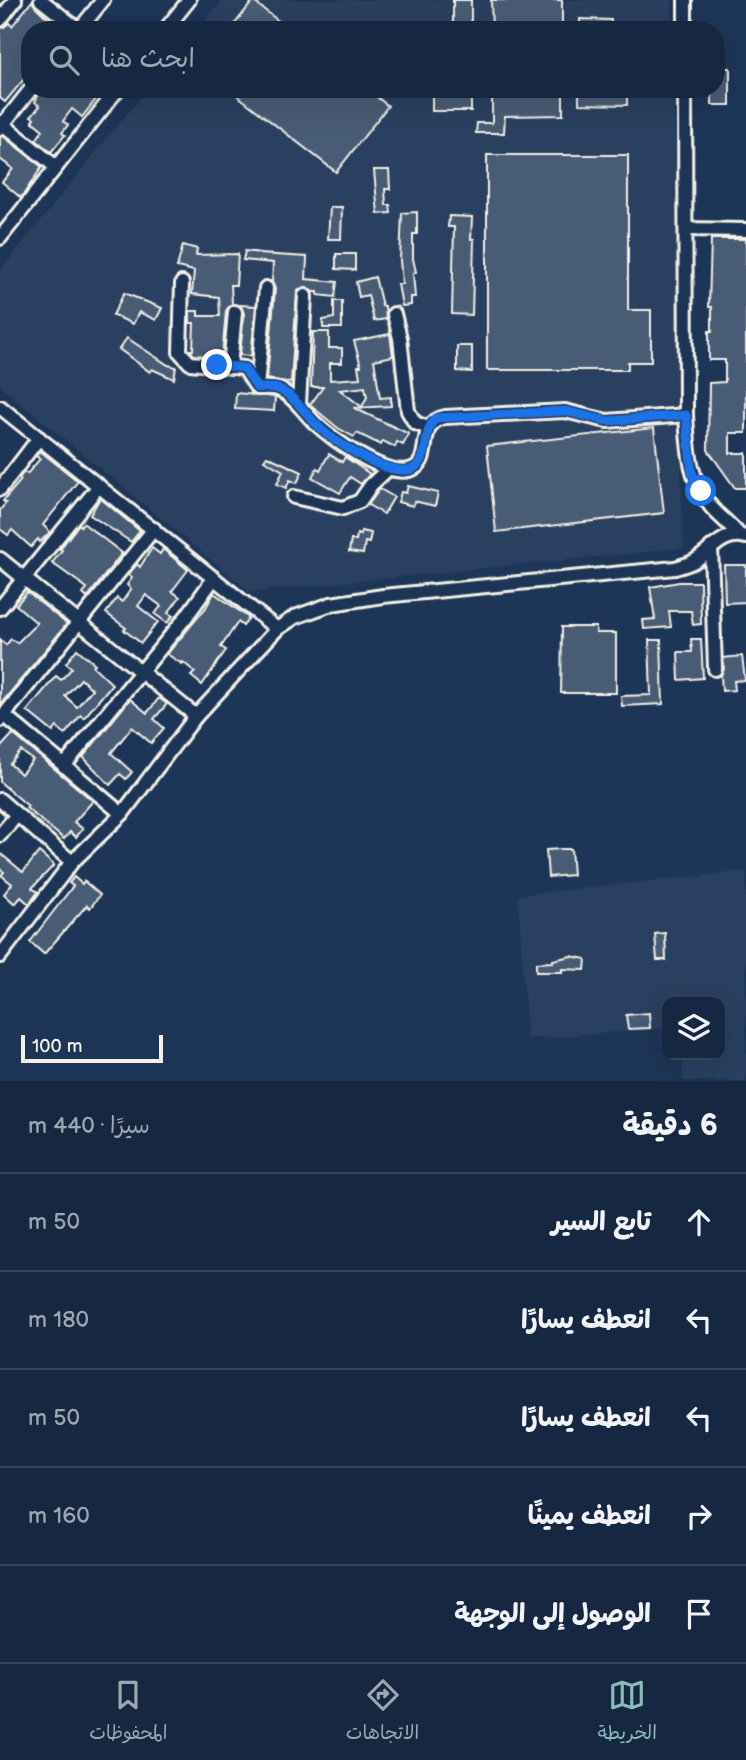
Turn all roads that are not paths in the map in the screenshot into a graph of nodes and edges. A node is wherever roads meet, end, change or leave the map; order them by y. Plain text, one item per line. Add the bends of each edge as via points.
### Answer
1 (15, 0) edge
2 (41, 0) edge
3 (103, 0) edge
4 (189, 0) edge
5 (685, 0) edge
6 (0, 20) edge
7 (68, 21) edge
8 (86, 21) edge
9 (172, 21) edge
10 (685, 21) edge
11 (24, 98) edge
12 (111, 98) edge
13 (685, 98) edge
14 (1, 125) edge
15 (56, 167) junction
16 (686, 229) junction
17 (746, 230) edge
18 (0, 238) edge
19 (181, 283) dead end
20 (266, 288) dead end
21 (305, 296) dead end
22 (235, 312) dead end
23 (394, 314) dead end
24 (230, 367) junction
25 (257, 388) junction
26 (299, 404) junction
27 (0, 407) edge
28 (686, 415) junction
29 (428, 428) junction
30 (40, 438) junction
31 (388, 469) junction
32 (99, 486) junction
33 (0, 489) edge
34 (294, 497) dead end
35 (154, 528) junction
36 (742, 536) edge
37 (710, 548) junction
38 (0, 559) edge
39 (24, 578) junction
40 (214, 578) junction
41 (0, 608) edge
42 (79, 623) junction
43 (276, 629) junction
44 (715, 669) dead end
45 (141, 672) junction
46 (196, 716) junction
47 (2, 718) edge
48 (64, 766) junction
49 (0, 800) edge
50 (122, 814) junction
51 (17, 815) junction
52 (0, 835) edge
53 (72, 862) junction
54 (0, 956) edge

1 - 6 street
2 - 7 street
3 - 8 street
4 - 9 street
5 - 10 street
11 - 14 street
12 - 15 street
13 - 16 street
14 - 15 street
15 - 18 street
16 - 17 street
16 - 28 street
19 - 24 street via 180,352 190,363
20 - 25 street
21 - 26 street
22 - 24 street
23 - 29 street via 408,411 415,423
24 - 25 street via 244,368
25 - 26 street via 279,389
26 - 31 street via 344,447
27 - 30 street
28 - 29 street via 607,421 565,411 445,417 436,418
28 - 36 street via 692,473 712,507
29 - 31 street via 418,466
30 - 32 street
30 - 33 street
31 - 34 street via 360,501 343,508
32 - 35 street
32 - 39 street
35 - 40 street
35 - 42 street
36 - 37 street via 729,537
37 - 43 street via 693,562 675,568 331,604
37 - 44 street
38 - 39 street
39 - 41 street
39 - 42 street
40 - 43 street
40 - 45 street
42 - 45 street
42 - 47 street
43 - 46 street
45 - 46 street
45 - 48 street
46 - 50 street
47 - 48 street
48 - 50 street
49 - 51 street
50 - 53 street
51 - 52 street
51 - 53 street
53 - 54 street

